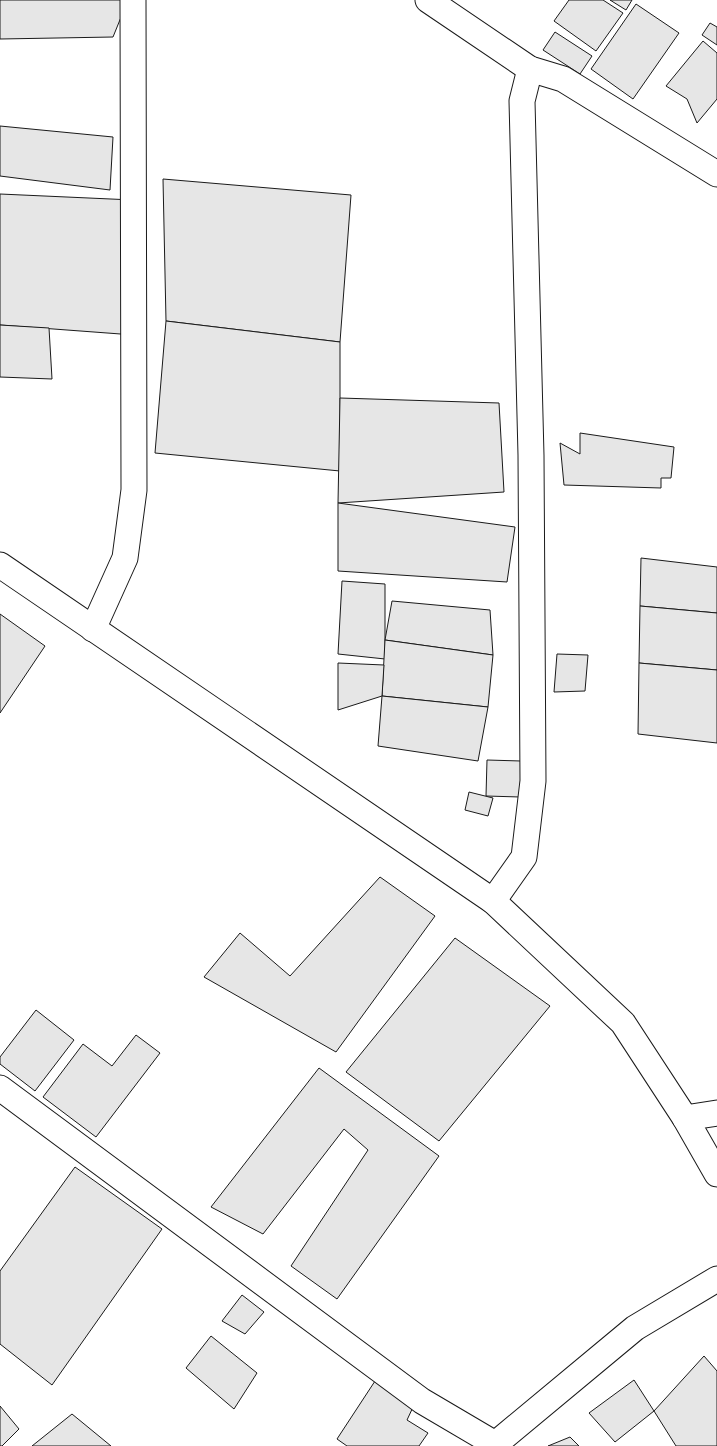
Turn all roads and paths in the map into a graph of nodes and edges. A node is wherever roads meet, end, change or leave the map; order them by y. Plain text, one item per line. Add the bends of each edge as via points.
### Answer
1 (133, 0) edge
2 (428, 0) edge
3 (530, 69) junction
4 (717, 174) edge
5 (0, 565) edge
6 (93, 629) junction
7 (492, 901) junction
8 (0, 1088) edge
9 (717, 1113) edge
10 (685, 1118) junction
11 (717, 1174) edge
12 (717, 1279) edge
13 (494, 1445) edge

1 - 6 street via 134,490 125,558
2 - 3 street
3 - 4 street via 563,78
3 - 7 street via 522,101 531,455 533,781 524,857
5 - 6 street
6 - 7 street
7 - 10 street via 624,1023
8 - 13 street via 422,1401
9 - 10 street
10 - 11 street
12 - 13 street via 635,1328

